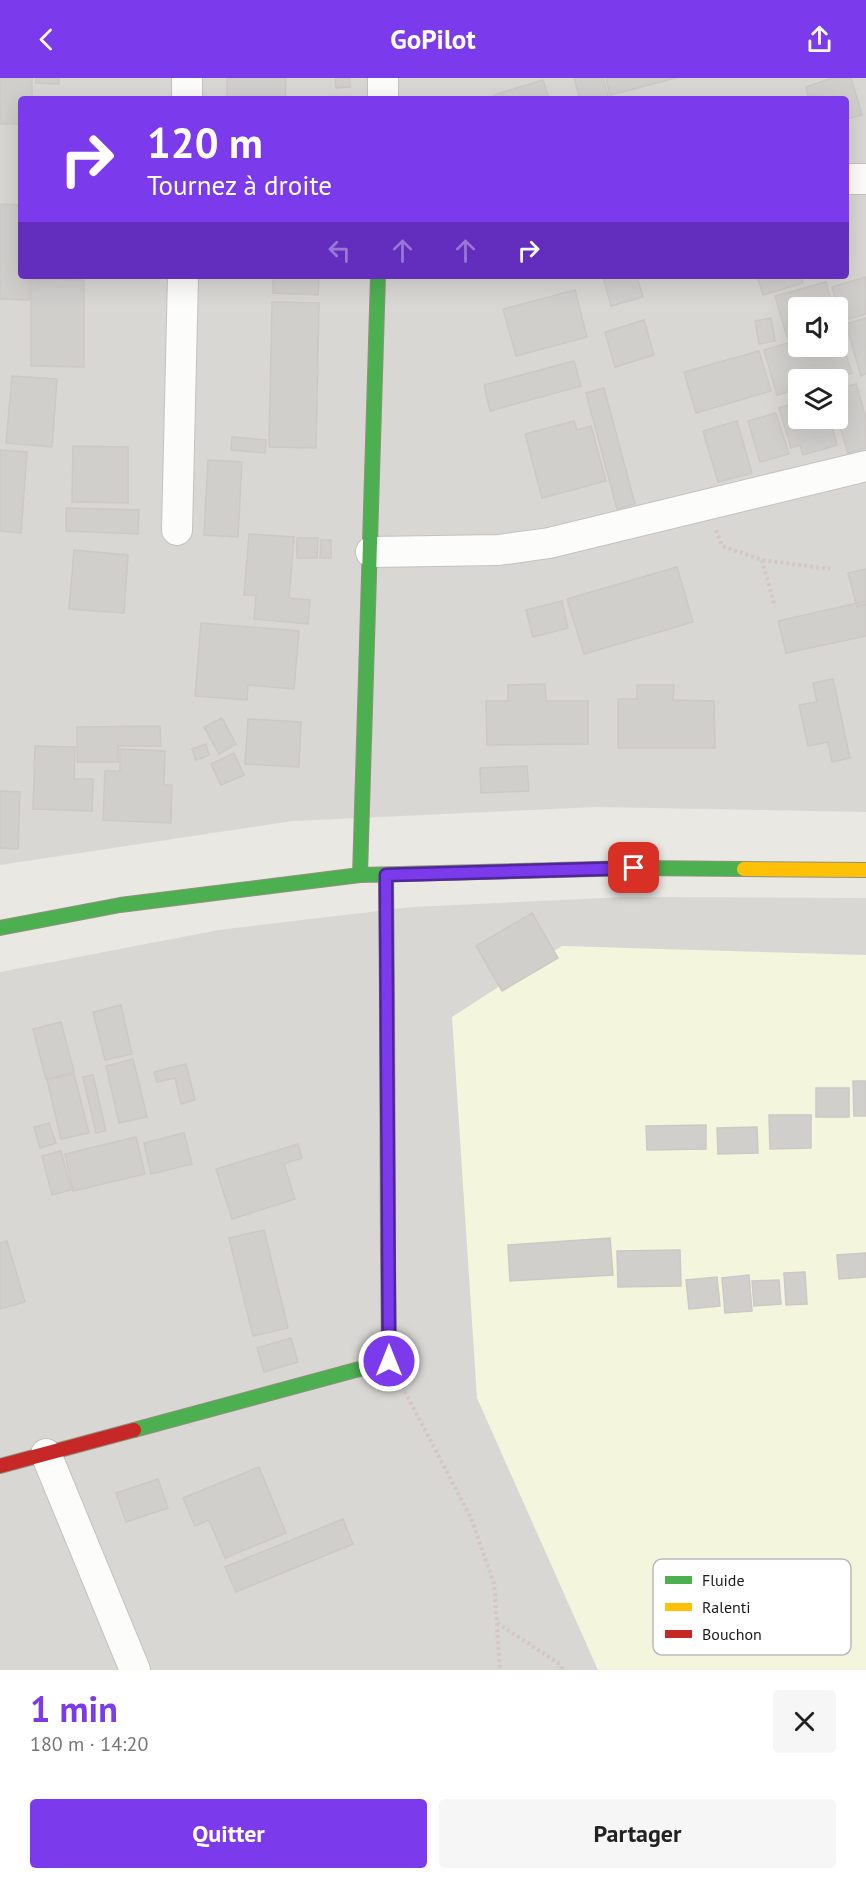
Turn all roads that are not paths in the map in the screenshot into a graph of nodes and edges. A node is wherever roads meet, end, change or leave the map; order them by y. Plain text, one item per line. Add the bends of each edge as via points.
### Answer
1 (187, 78) edge
2 (383, 78) edge
3 (187, 96) edge
4 (383, 96) edge
5 (849, 179) edge
6 (866, 179) edge
7 (183, 279) edge
8 (378, 279) edge
9 (866, 466) edge
10 (177, 530) dead end
11 (371, 552) junction
12 (866, 870) edge
13 (360, 875) junction
14 (386, 875) junction
15 (0, 928) edge
16 (46, 1454) junction
17 (0, 1466) edge
18 (135, 1670) edge

1 - 3 street
2 - 4 street
5 - 6 street
7 - 10 street
8 - 11 street
9 - 11 street via 549,543 499,550
11 - 13 street
12 - 14 street via 634,868
13 - 14 street
13 - 15 street via 131,904
14 - 16 street via 389,1361
16 - 17 street
16 - 18 street

